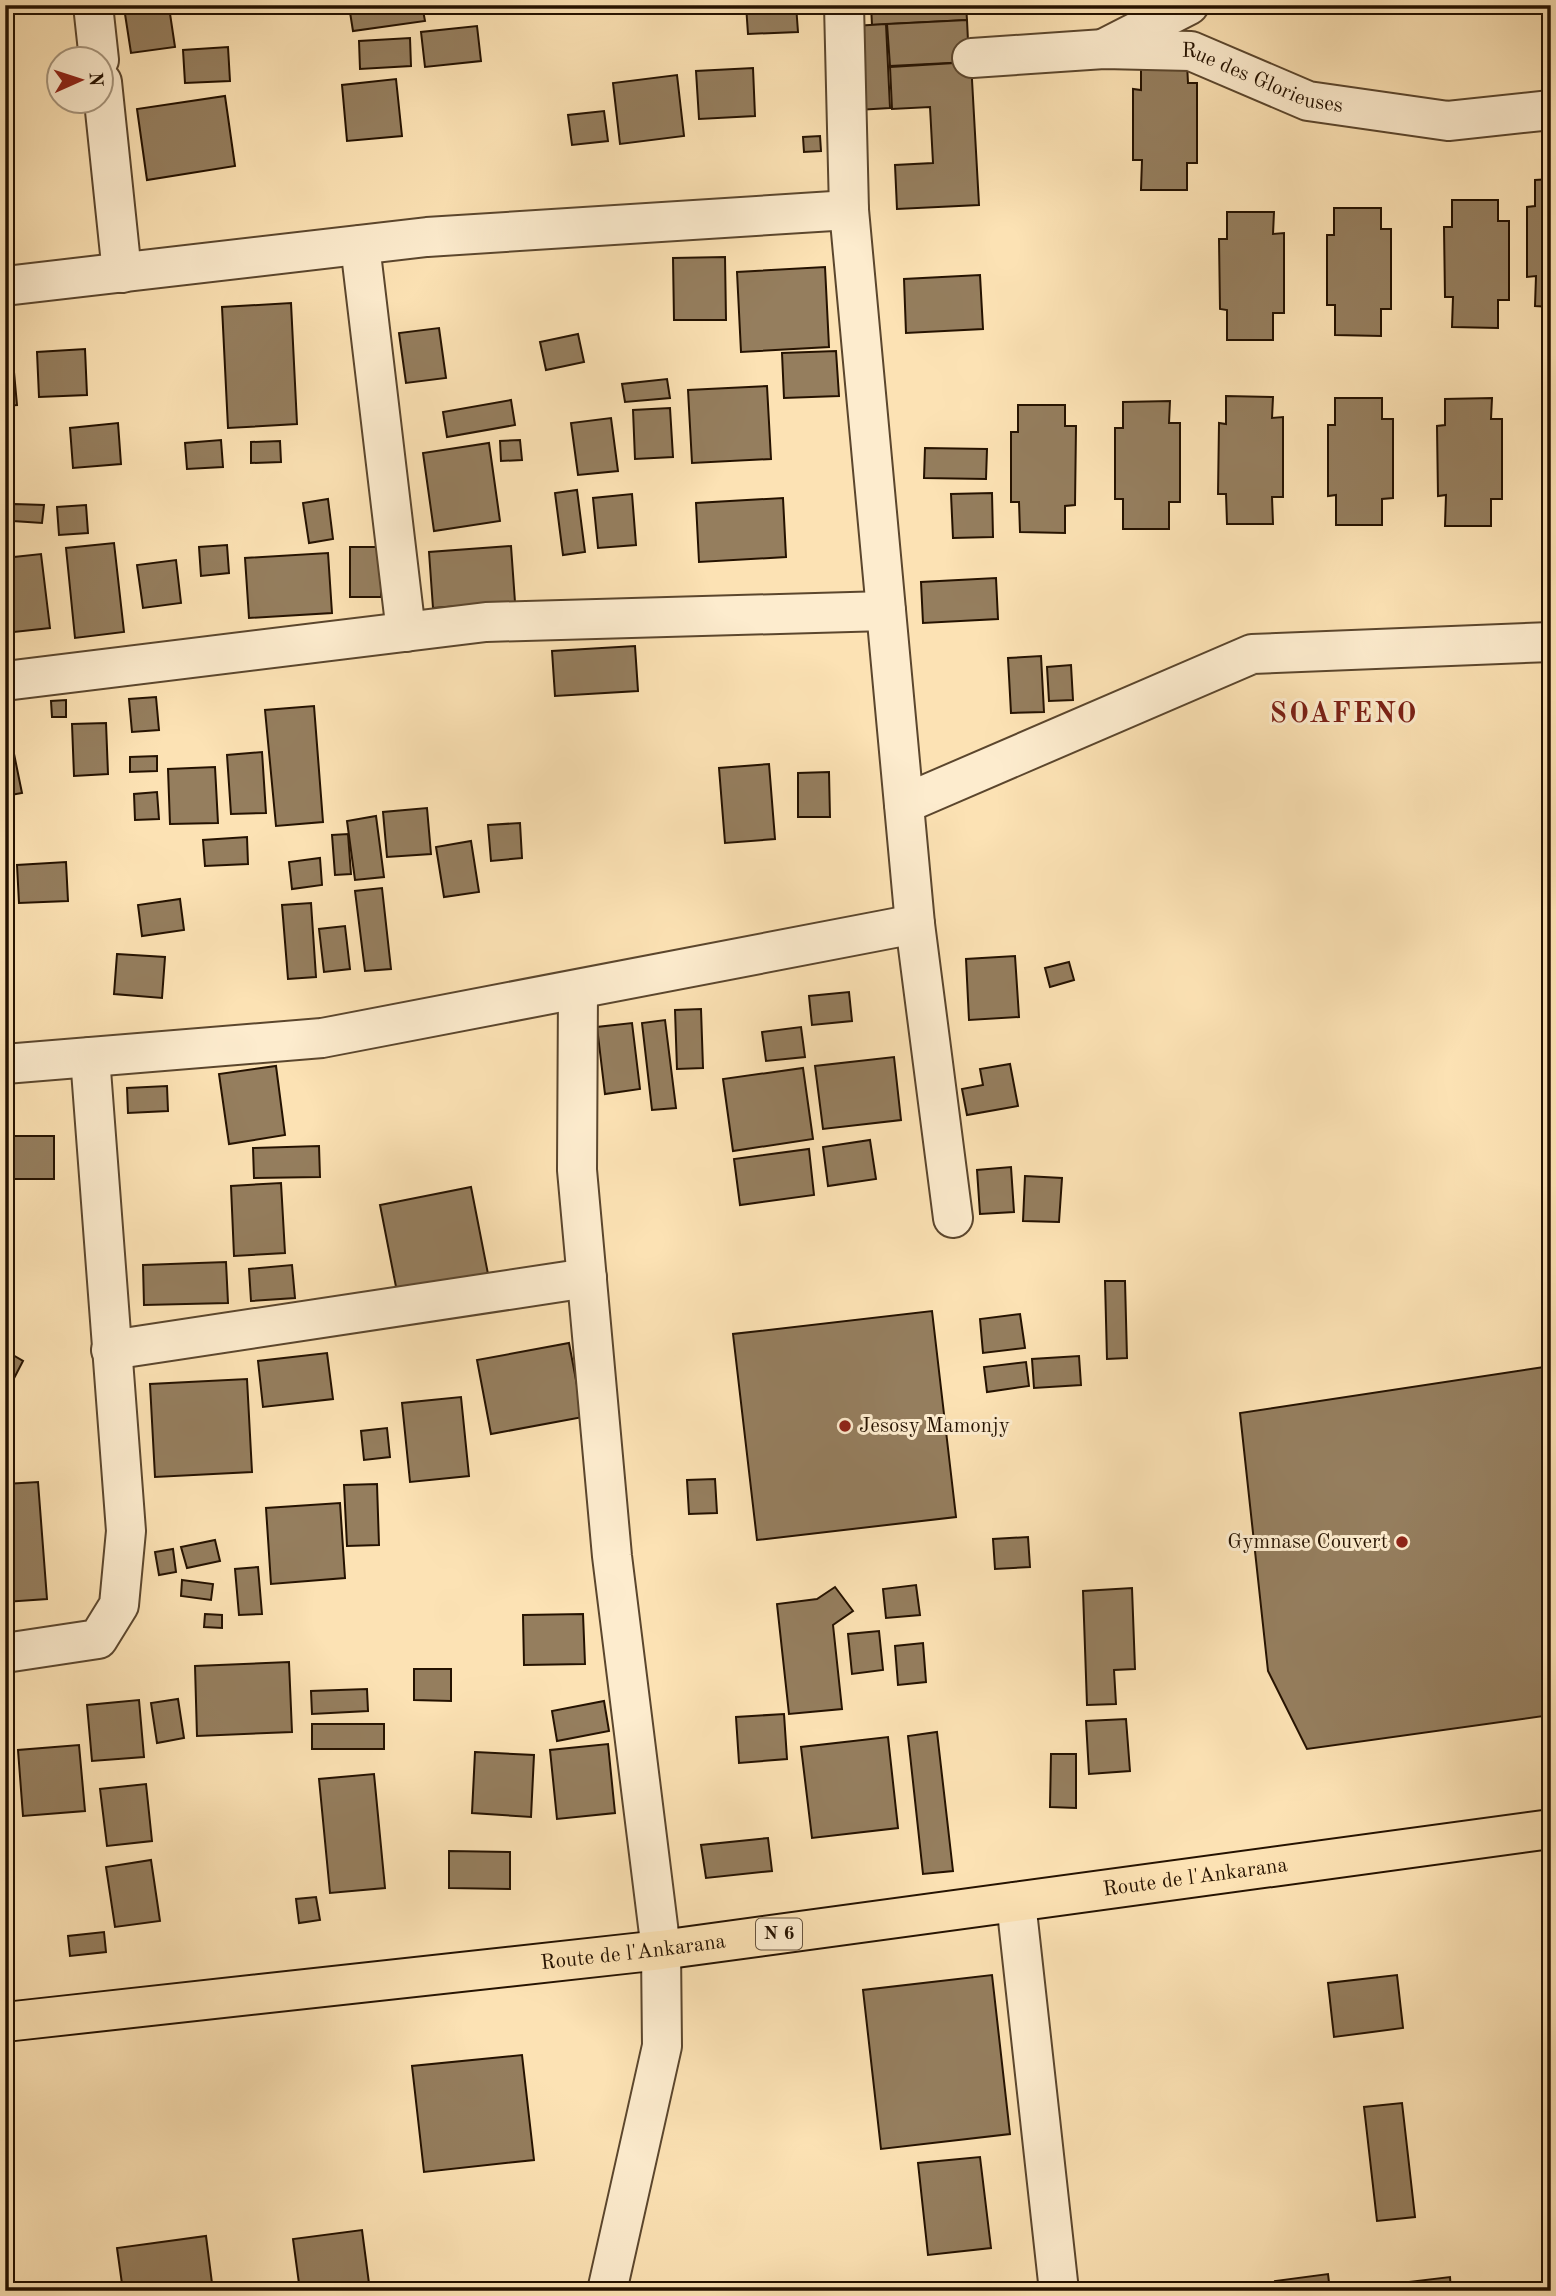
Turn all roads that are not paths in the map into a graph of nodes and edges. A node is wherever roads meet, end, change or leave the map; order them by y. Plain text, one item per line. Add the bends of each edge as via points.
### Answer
1 (93, 5) edge
2 (844, 5) edge
3 (1189, 5) edge
4 (97, 46) edge
5 (1104, 48) junction
6 (972, 58) dead end
7 (1551, 110) edge
8 (106, 116) edge
9 (849, 210) junction
10 (360, 245) junction
11 (122, 273) junction
12 (5, 286) edge
13 (886, 611) junction
14 (406, 632) junction
15 (1551, 642) edge
16 (5, 681) edge
17 (904, 804) junction
18 (915, 924) junction
19 (578, 990) junction
20 (90, 1057) junction
21 (5, 1064) edge
22 (953, 1218) dead end
23 (587, 1278) junction
24 (111, 1350) junction
25 (5, 1653) edge
26 (1551, 1829) edge
27 (1016, 1902) junction
28 (661, 1950) junction
29 (5, 2022) edge
30 (607, 2291) edge
31 (1059, 2291) edge

1 - 4 street
2 - 9 street
3 - 5 street
5 - 6 street, Rue des Glorieuses
5 - 7 street, Rue des Glorieuses via 1191,51 1308,101 1448,121
8 - 11 street
9 - 10 street
9 - 13 street
10 - 11 street
10 - 14 street
11 - 12 street
13 - 14 street via 486,622
13 - 17 street
14 - 16 street
15 - 17 street via 1252,654
17 - 18 street
18 - 19 street
18 - 22 street
19 - 20 street via 322,1038
19 - 23 street via 577,1170
20 - 21 street
20 - 24 street
23 - 24 street
23 - 28 street via 612,1556
24 - 25 street via 126,1531 119,1605 98,1639
26 - 27 main road, Route de l'Ankarana / N 6
27 - 28 main road, Route de l'Ankarana / N 6
27 - 31 street
28 - 29 main road, Route de l'Ankarana / N 6
28 - 30 street via 662,2046

